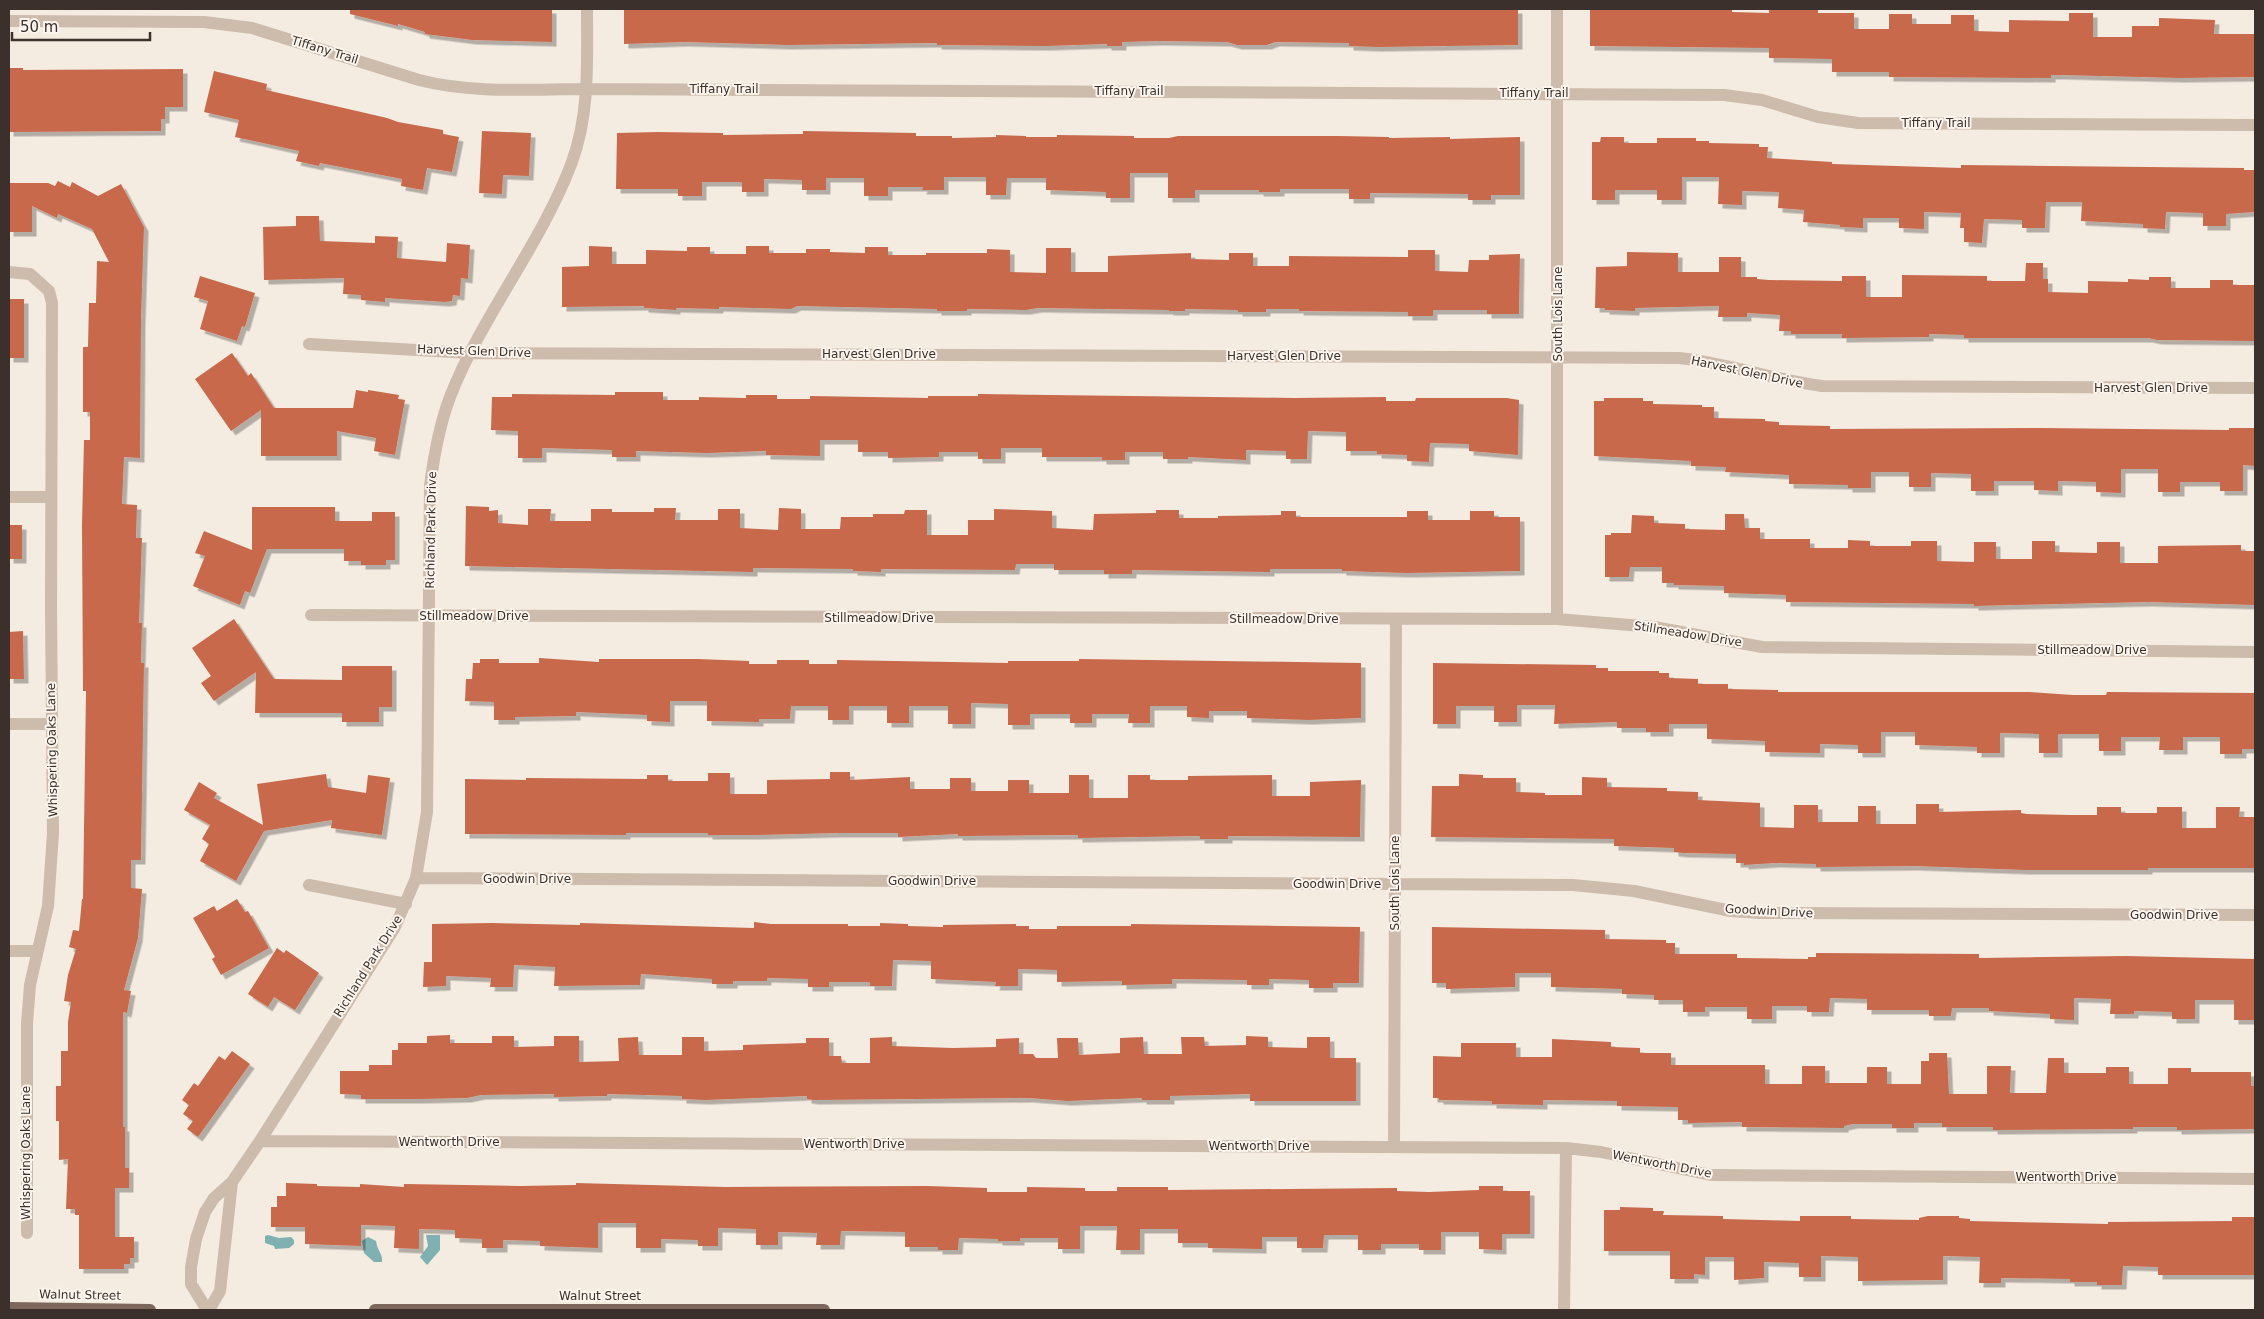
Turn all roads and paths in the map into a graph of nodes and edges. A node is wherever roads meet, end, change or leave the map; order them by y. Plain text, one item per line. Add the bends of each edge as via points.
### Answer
1 (587, 9) edge
2 (1557, 9) edge
3 (9, 21) edge
4 (587, 89) junction
5 (1558, 94) junction
6 (2255, 124) edge
7 (9, 272) edge
8 (309, 344) dead end
9 (471, 353) junction
10 (1558, 357) junction
11 (2255, 388) edge
12 (9, 497) edge
13 (51, 497) junction
14 (311, 615) dead end
15 (430, 616) junction
16 (1557, 619) junction
17 (1396, 620) junction
18 (2255, 652) edge
19 (9, 724) edge
20 (52, 724) junction
21 (416, 878) junction
22 (1395, 884) junction
23 (309, 885) dead end
24 (406, 904) junction
25 (2255, 915) edge
26 (9, 951) edge
27 (37, 951) junction
28 (260, 1141) junction
29 (1394, 1147) junction
30 (1566, 1148) junction
31 (2255, 1179) edge
32 (232, 1182) junction
33 (27, 1233) dead end
34 (9, 1308) edge
35 (150, 1310) edge
36 (208, 1310) edge
37 (375, 1310) edge
38 (503, 1310) edge
39 (824, 1310) edge
40 (1564, 1310) edge

1 - 4 street, Richland Park Drive
2 - 5 street, South Lois Lane
3 - 4 street, Tiffany Trail via 213,23 252,28 446,87
4 - 5 street, Tiffany Trail
4 - 9 street, Richland Park Drive via 582,129 572,162 543,223
5 - 6 street, Tiffany Trail via 1724,95 1762,100 1818,117 1858,122
5 - 10 street, South Lois Lane
7 - 13 street, Whispering Oaks Lane via 30,274 50,291
8 - 9 street, Harvest Glen Drive
9 - 10 street, Harvest Glen Drive
9 - 15 street, Richland Park Drive via 450,397 436,439 430,486
10 - 11 street, Harvest Glen Drive via 1679,358 1712,362 1787,382 1822,386
10 - 16 street, South Lois Lane
12 - 13 street
13 - 20 street, Whispering Oaks Lane
14 - 15 street, Stillmeadow Drive
15 - 17 street, Stillmeadow Drive
15 - 21 street, Richland Park Drive via 427,812
16 - 17 street, Stillmeadow Drive
16 - 18 street, Stillmeadow Drive via 1654,627 1762,647
17 - 22 street, South Lois Lane
19 - 20 street
20 - 27 street, Whispering Oaks Lane via 52,873
21 - 22 street, Goodwin Drive
21 - 24 street, Richland Park Drive
22 - 25 street, Goodwin Drive via 1573,885 1634,891 1731,911 1760,913
22 - 29 street, South Lois Lane
23 - 24 street
24 - 28 street, Richland Park Drive via 395,927
26 - 27 street
27 - 33 street, Whispering Oaks Lane via 27,1024
28 - 29 street, Wentworth Drive
28 - 32 street, Richland Park Drive
29 - 30 street, Wentworth Drive
30 - 31 street, Wentworth Drive via 1711,1175
30 - 40 street
32 - 36 street, Richland Park Drive via 220,1291
32 - 36 street, Richland Park Drive via 214,1198 205,1212 196,1239 191,1284
34 - 35 main road, Walnut Street
37 - 38 main road, Walnut Street
38 - 39 main road, Walnut Street

